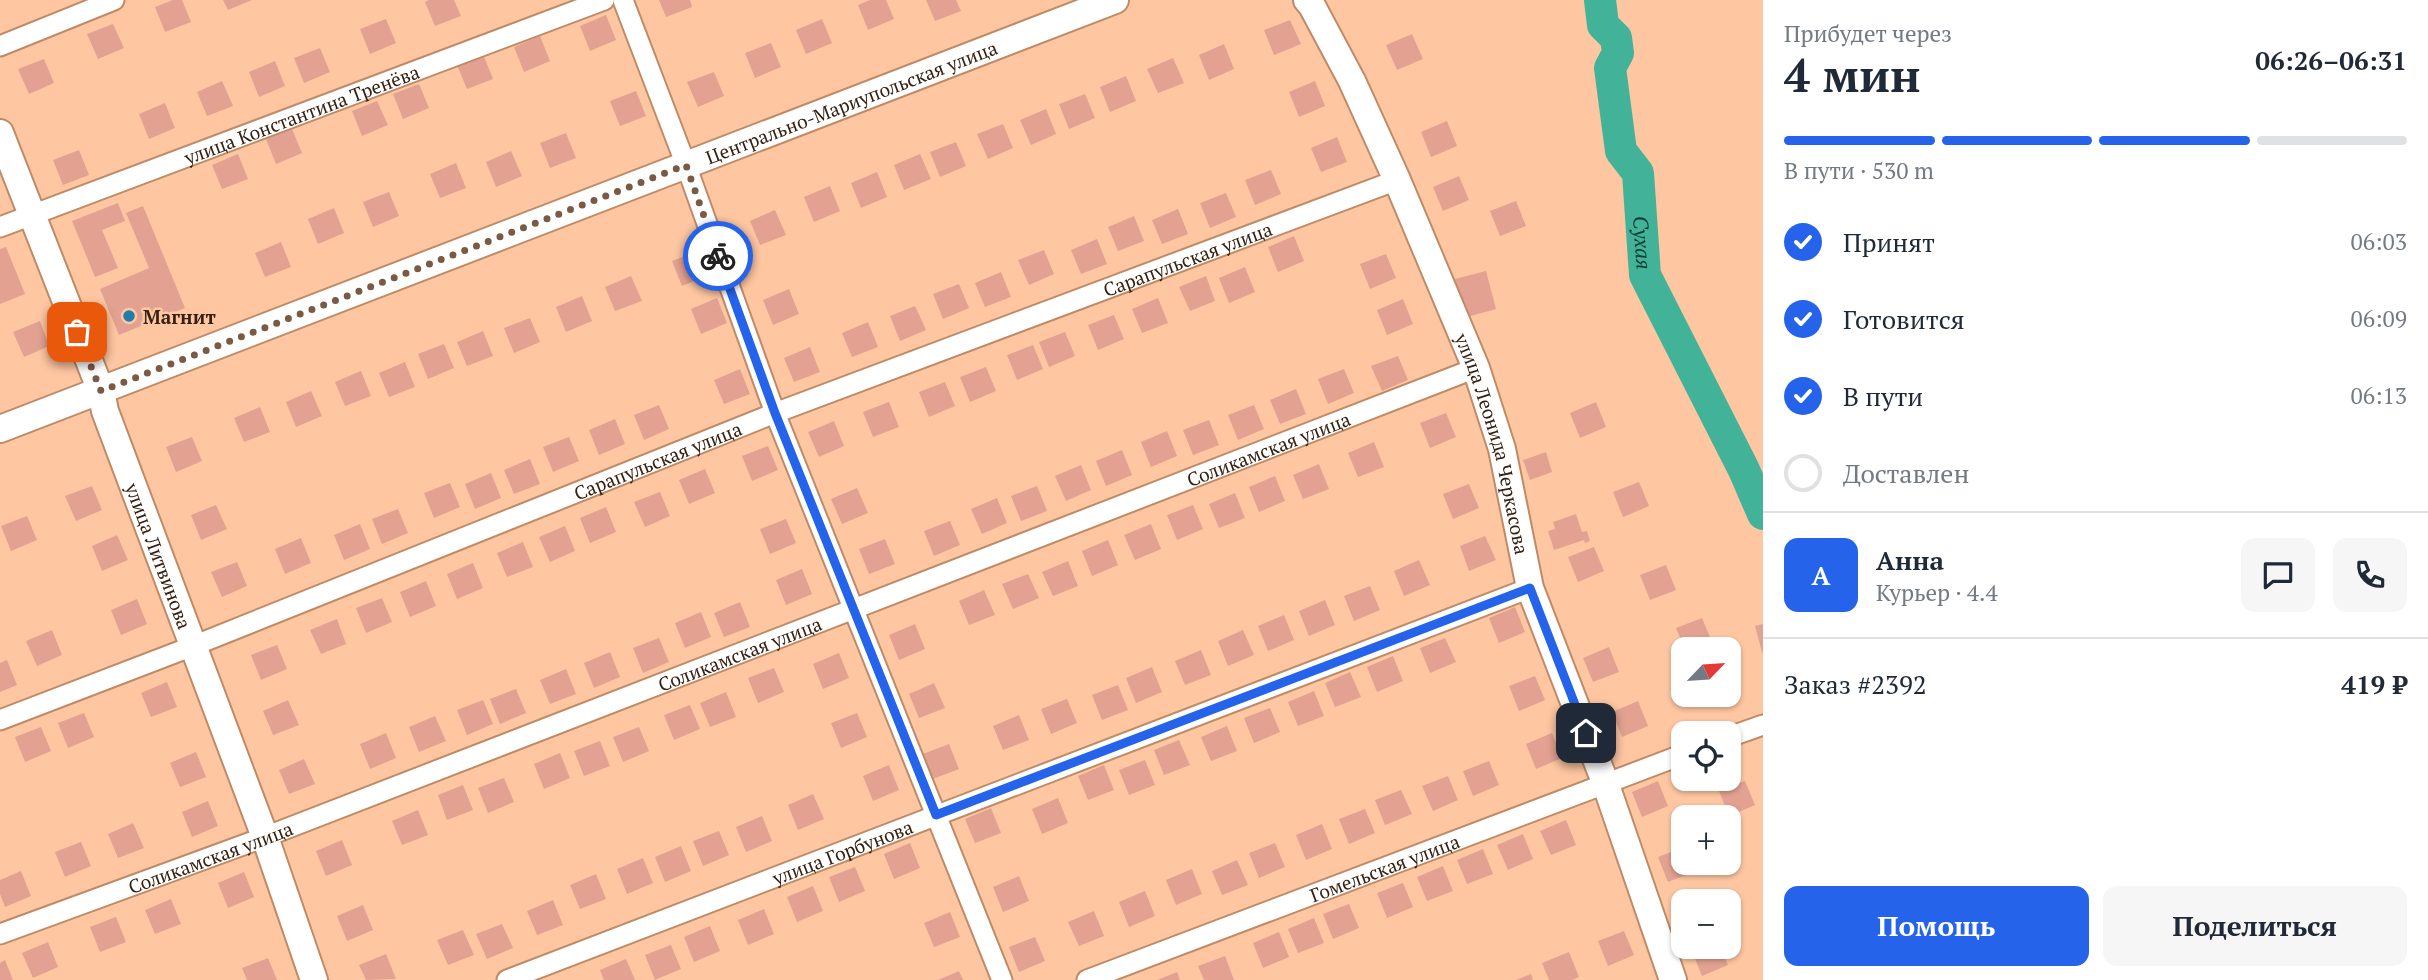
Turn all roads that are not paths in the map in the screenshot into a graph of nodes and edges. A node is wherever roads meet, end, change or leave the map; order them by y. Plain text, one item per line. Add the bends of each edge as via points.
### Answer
1 (114, 0) edge
2 (604, 0) edge
3 (623, 0) edge
4 (1115, 0) edge
5 (1307, 0) edge
6 (0, 46) edge
7 (0, 134) edge
8 (686, 165) junction
9 (1398, 180) junction
10 (31, 215) junction
11 (0, 227) edge
12 (1476, 369) junction
13 (101, 391) junction
14 (775, 413) junction
15 (0, 429) edge
16 (1530, 588) junction
17 (853, 610) junction
18 (193, 646) junction
19 (0, 720) edge
20 (1763, 725) edge
21 (1741, 733) edge
22 (1671, 759) edge
23 (1605, 782) junction
24 (936, 815) junction
25 (265, 837) junction
26 (0, 934) edge
27 (1667, 978) edge
28 (314, 980) edge
29 (507, 980) edge
30 (1002, 980) edge
31 (1087, 980) edge

1 - 6 street
2 - 10 street, улица Константина Тренёва
3 - 8 street
4 - 8 street, Центрально-Мариупольская улица
5 - 9 street, улица Леонида Черкасова via 1352,80
7 - 10 street, улица Литвинова
8 - 13 street, Центрально-Мариупольская улица
8 - 14 street
9 - 12 street, улица Леонида Черкасова
9 - 14 street, Сарапульская улица
10 - 11 street, улица Константина Тренёва
10 - 13 street, улица Литвинова
12 - 16 street, улица Леонида Черкасова via 1502,449
12 - 17 street, Соликамская улица
13 - 15 street, Центрально-Мариупольская улица
13 - 18 street, улица Литвинова
14 - 17 street
14 - 18 street, Сарапульская улица
16 - 23 street, улица Леонида Черкасова
16 - 24 street, улица Горбунова
17 - 24 street
17 - 25 street, Соликамская улица
18 - 19 street, Сарапульская улица
18 - 25 street, улица Литвинова
20 - 21 street
22 - 23 street, Гомельская улица
23 - 27 street, улица Леонида Черкасова
23 - 31 street, Гомельская улица
24 - 29 street, улица Горбунова
24 - 30 street
25 - 26 street, Соликамская улица
25 - 28 street, улица Литвинова

